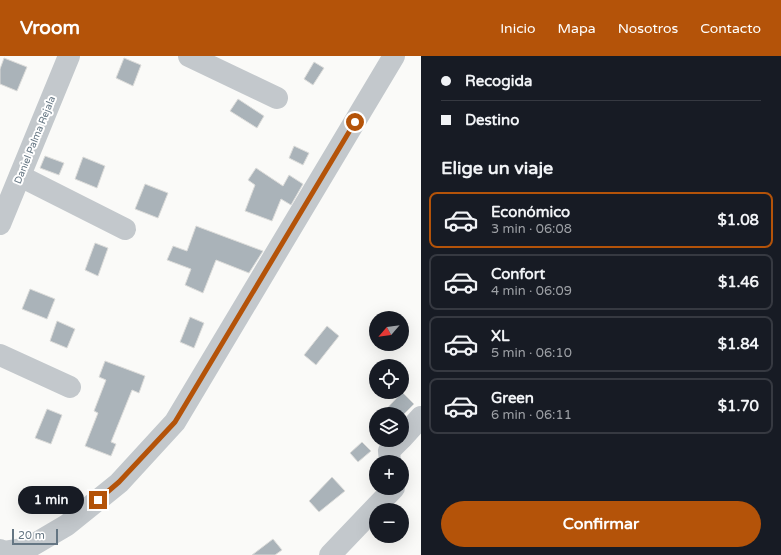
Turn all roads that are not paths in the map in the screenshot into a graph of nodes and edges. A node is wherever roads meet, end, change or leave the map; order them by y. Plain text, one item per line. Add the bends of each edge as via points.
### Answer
1 (69, 56) edge
2 (189, 56) edge
3 (394, 56) edge
4 (277, 98) dead end
5 (20, 176) junction
6 (0, 224) edge
7 (125, 229) dead end
8 (0, 355) edge
9 (70, 387) dead end
10 (421, 417) edge
11 (409, 430) edge
12 (387, 495) edge
13 (0, 550) edge
14 (330, 555) edge

1 - 5 street, Daniel Palma Rejala
2 - 4 street
3 - 13 street via 175,422 119,482 67,525 28,548 3,552
5 - 6 street, Daniel Palma Rejala
5 - 7 street
8 - 9 street
10 - 11 street
12 - 14 street

